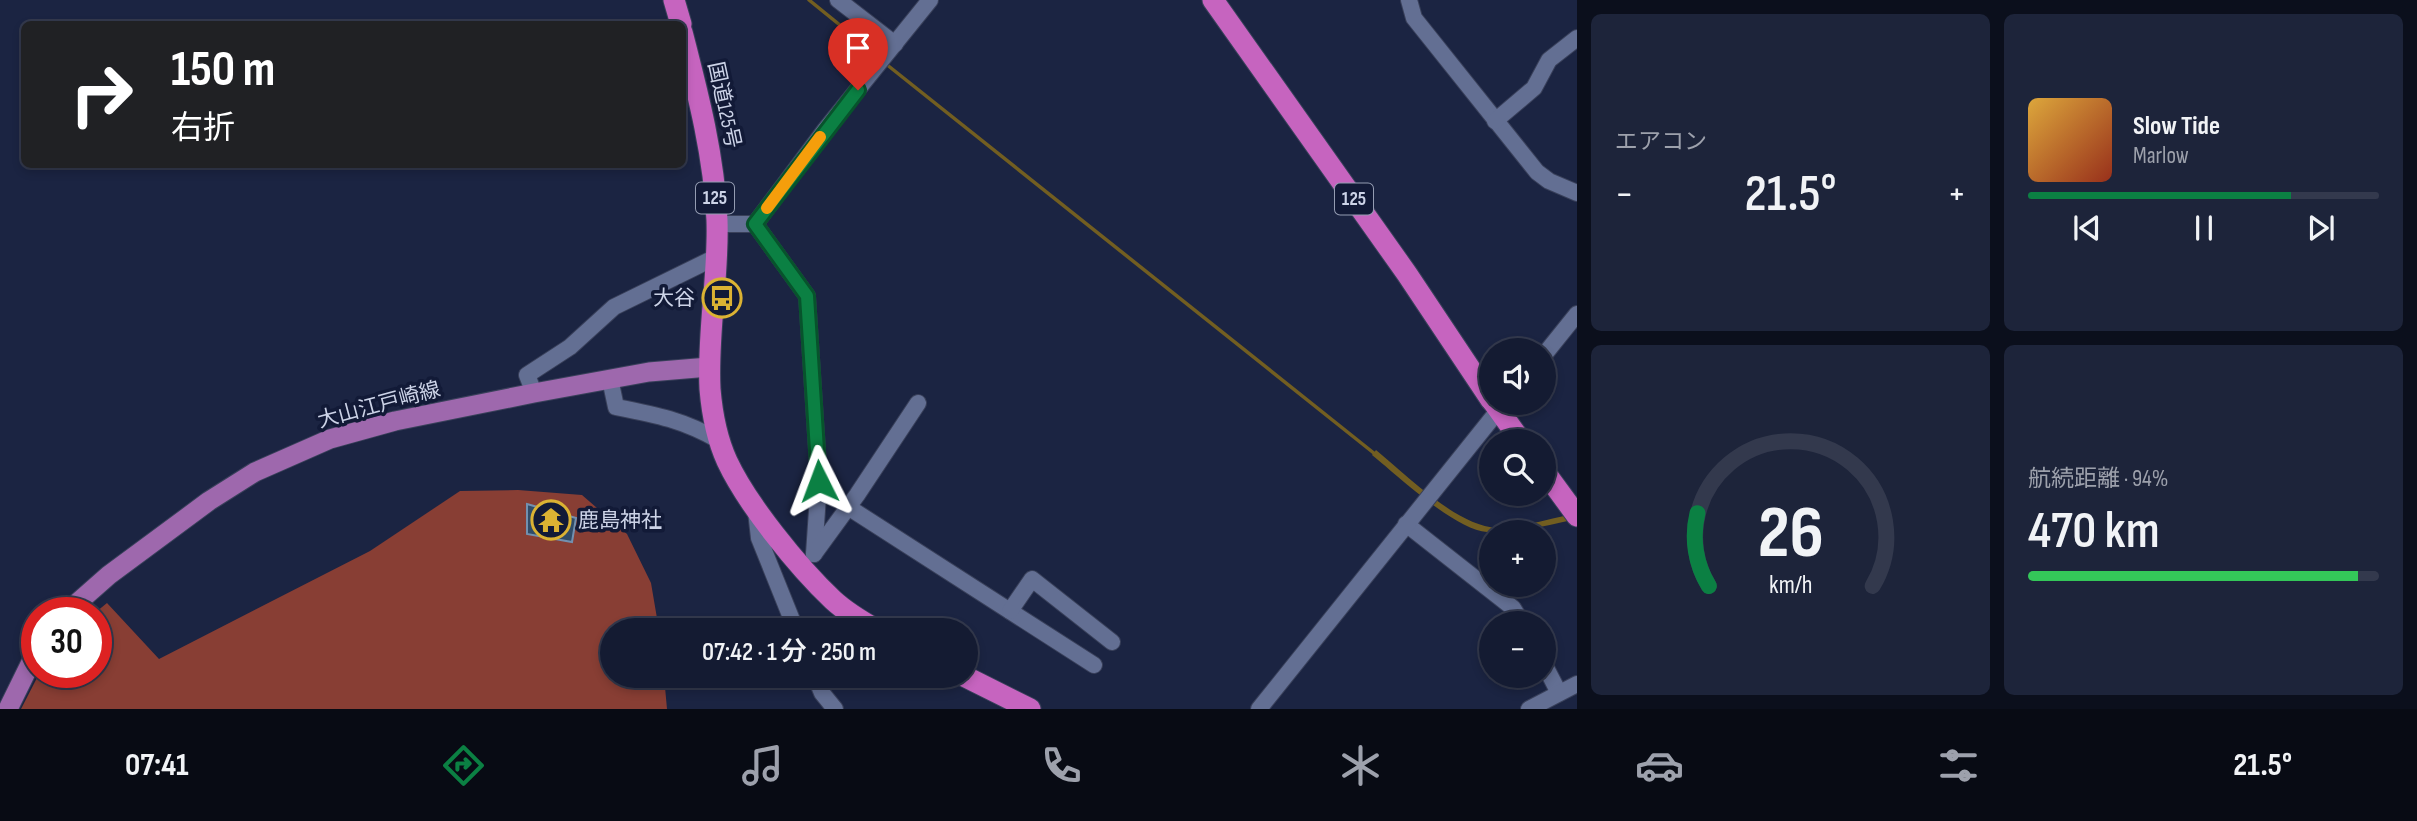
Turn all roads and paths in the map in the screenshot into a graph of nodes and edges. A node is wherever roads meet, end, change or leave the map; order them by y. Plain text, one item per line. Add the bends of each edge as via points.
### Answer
1 (838, 0) edge
2 (930, 0) edge
3 (1213, 0) edge
4 (1409, 0) edge
5 (1577, 38) edge
6 (892, 47) junction
7 (686, 49) edge
8 (1495, 121) junction
9 (1577, 193) edge
10 (717, 224) junction
11 (755, 224) junction
12 (716, 257) junction
13 (1577, 314) edge
14 (1556, 340) edge
15 (709, 367) junction
16 (1479, 378) edge
17 (610, 379) junction
18 (534, 393) junction
19 (918, 403) dead end
20 (1489, 415) edge
21 (720, 441) junction
22 (1556, 487) edge
23 (848, 507) junction
24 (756, 508) junction
25 (1574, 512) edge
26 (1406, 524) junction
27 (809, 561) junction
28 (84, 597) edge
29 (1010, 611) junction
30 (1516, 611) edge
31 (791, 618) edge
32 (855, 618) edge
33 (1112, 642) dead end
34 (1094, 665) dead end
35 (21, 683) edge
36 (978, 683) edge
37 (1577, 684) edge
38 (820, 688) edge
39 (1556, 688) edge
40 (1559, 694) junction
41 (8, 709) edge
42 (835, 709) edge
43 (1030, 709) edge
44 (1259, 709) edge
45 (1529, 709) edge

1 - 6 street
2 - 6 street
3 - 16 highway, 125
4 - 8 street via 1414,18
5 - 8 street via 1549,60 1534,88
6 - 11 street
7 - 10 highway, 国道125号 / 125 via 709,146
8 - 9 street via 1537,172
10 - 11 street
10 - 12 highway, 国道125号 / 125
11 - 27 street via 807,296 819,481
12 - 15 highway, 国道125号 / 125
12 - 18 street via 614,307 570,347 527,375
13 - 14 street
15 - 17 main road, 大山江戸崎線
15 - 21 highway, 国道125号 / 125
17 - 18 main road, 大山江戸崎線
17 - 21 street via 616,408 683,422
18 - 28 main road, 大山江戸崎線 via 364,428 289,456 202,505
19 - 23 street
20 - 26 street
21 - 24 highway, 国道125号 / 125 via 738,482
22 - 25 highway
23 - 27 street
23 - 29 street
24 - 27 highway, 国道125号 / 125
24 - 31 street via 759,538
26 - 30 street
26 - 44 street
27 - 32 highway, 国道125号 / 125 via 834,601
29 - 33 street via 1032,579
29 - 34 street
35 - 41 main road
36 - 43 highway
37 - 40 street
38 - 42 street
39 - 40 street
40 - 45 street

